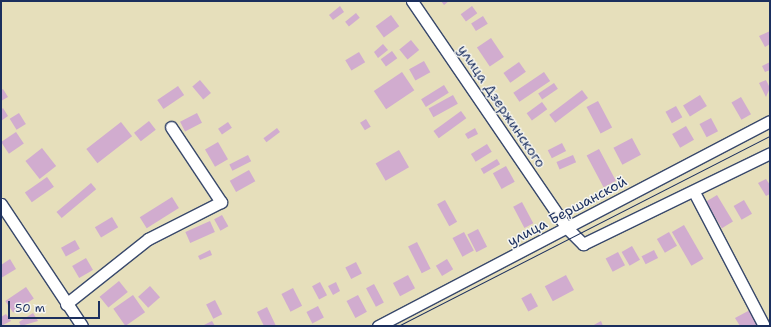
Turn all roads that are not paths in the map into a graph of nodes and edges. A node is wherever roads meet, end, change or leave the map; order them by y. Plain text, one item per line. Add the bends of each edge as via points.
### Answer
1 (412, 1) edge
2 (770, 121) edge
3 (171, 127) dead end
4 (770, 153) edge
5 (694, 192) junction
6 (1, 204) edge
7 (567, 228) junction
8 (66, 304) junction
9 (82, 326) edge
10 (378, 326) edge
11 (764, 326) edge

1 - 7 street, улица Дзержинского
2 - 7 street, улица Бершанской
3 - 8 street via 221,202 148,239
4 - 5 street
5 - 7 street, улица Дзержинского via 583,244
5 - 11 street
6 - 8 street
7 - 10 street, улица Бершанской
8 - 9 street

